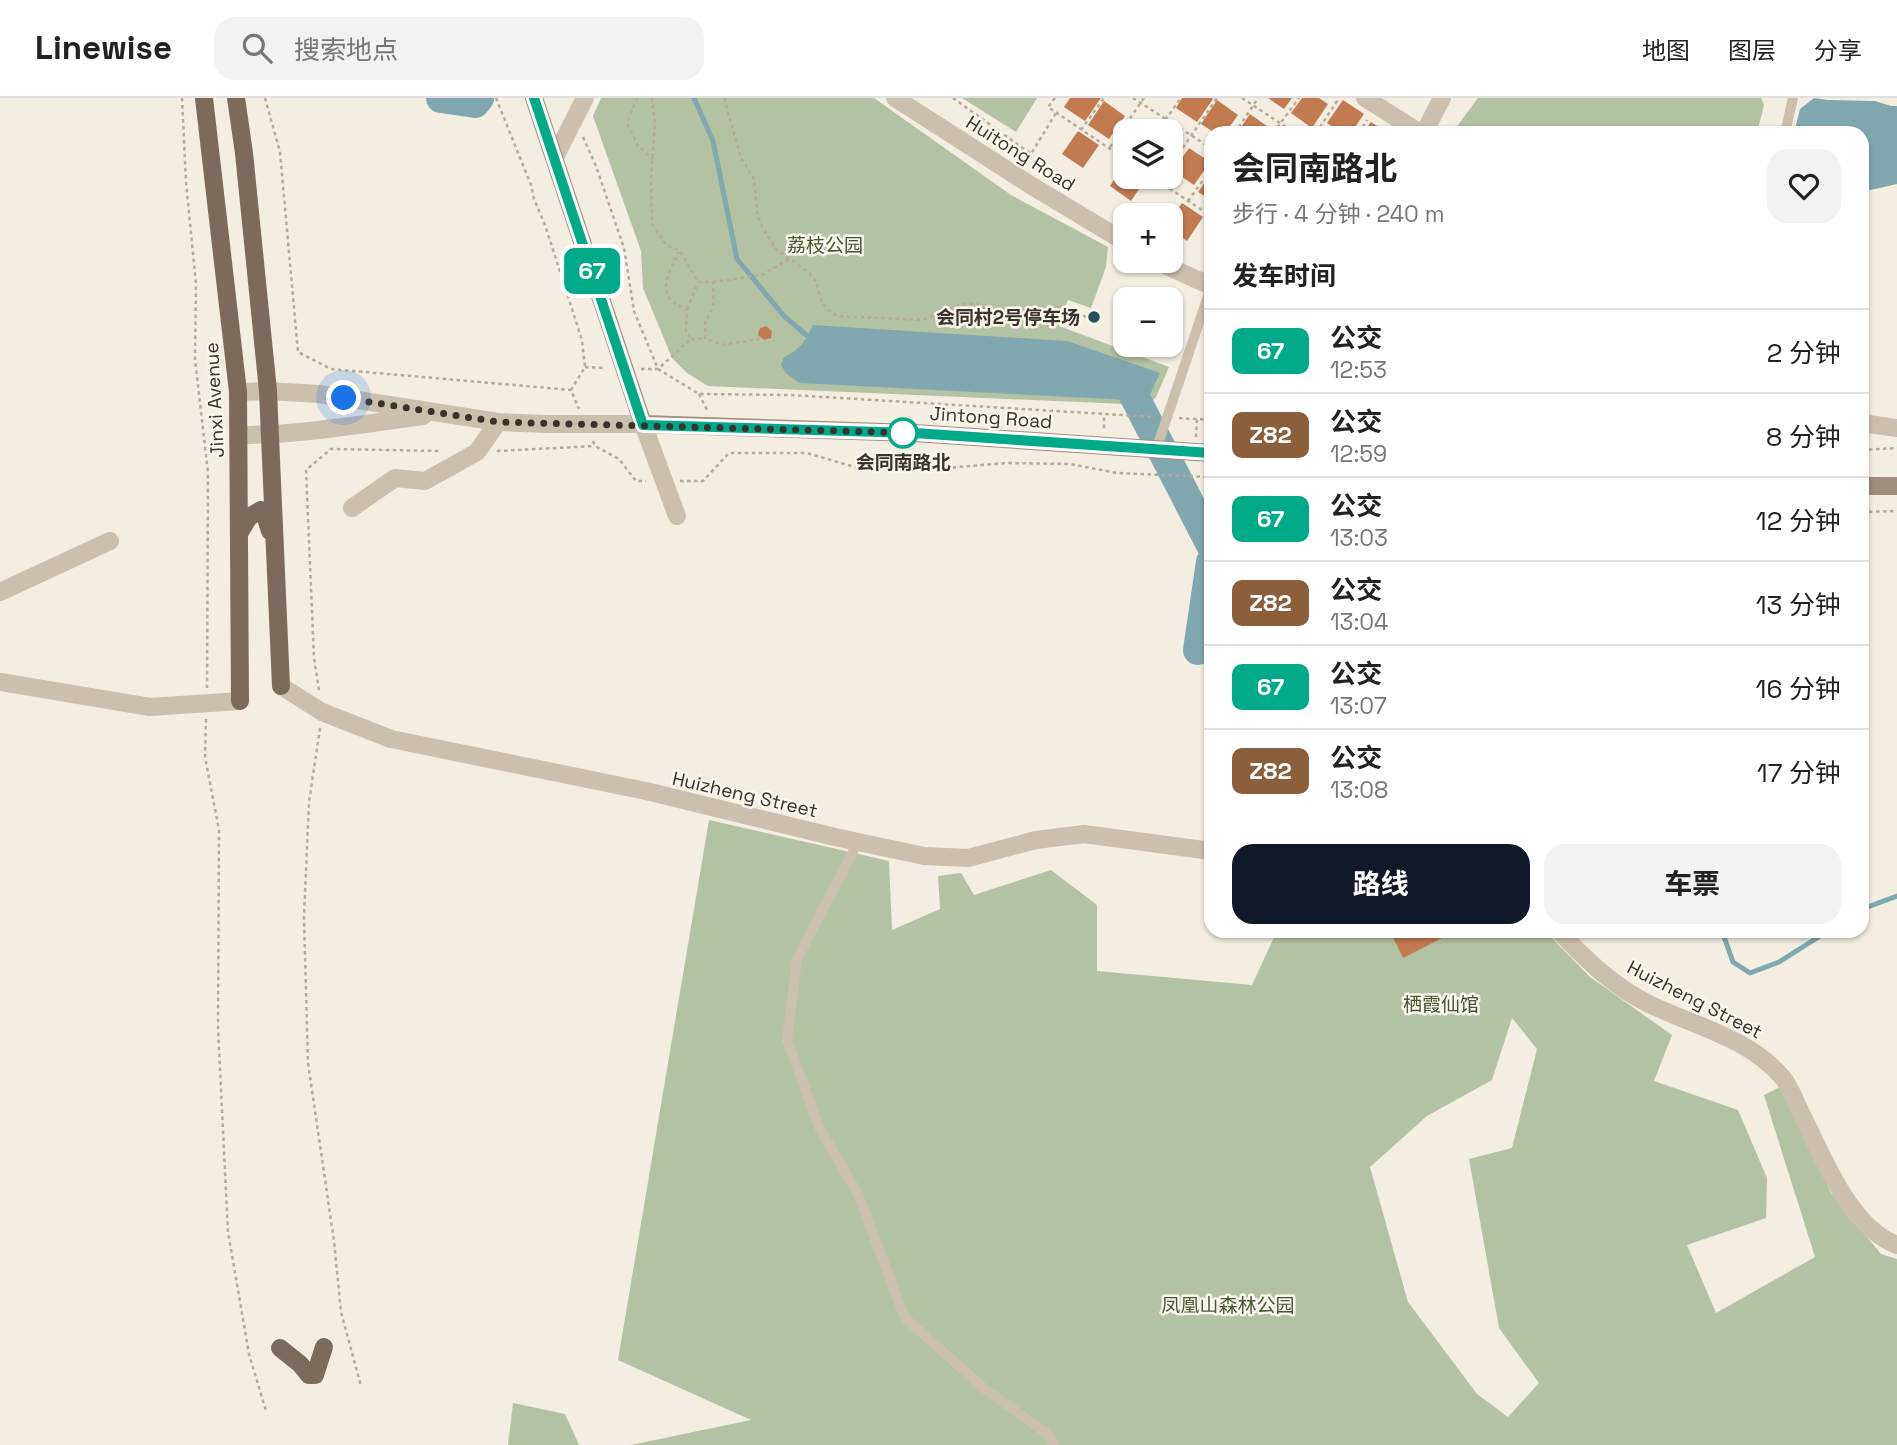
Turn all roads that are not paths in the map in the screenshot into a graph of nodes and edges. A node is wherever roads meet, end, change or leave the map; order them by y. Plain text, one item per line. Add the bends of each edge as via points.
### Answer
1 (204, 98) edge
2 (236, 98) edge
3 (534, 98) edge
4 (585, 98) edge
5 (895, 98) edge
6 (1365, 98) edge
7 (1442, 98) edge
8 (1793, 98) edge
9 (1411, 126) edge
10 (1426, 126) edge
11 (1786, 126) edge
12 (555, 157) junction
13 (1113, 235) edge
14 (221, 244) junction
15 (1179, 273) edge
16 (257, 276) junction
17 (1204, 286) edge
18 (1204, 307) edge
19 (268, 391) junction
20 (238, 392) junction
21 (443, 413) junction
22 (498, 422) junction
23 (1869, 424) edge
24 (643, 425) junction
25 (1897, 428) edge
26 (239, 435) junction
27 (270, 435) junction
28 (1156, 450) junction
29 (1203, 453) edge
30 (1869, 486) edge
31 (1897, 486) edge
32 (352, 508) dead end
33 (677, 516) dead end
34 (240, 532) junction
35 (110, 541) dead end
36 (274, 551) junction
37 (0, 592) edge
38 (0, 682) edge
39 (281, 687) joint
40 (240, 701) joint
41 (858, 842) junction
42 (1204, 850) edge
43 (1566, 938) edge
44 (1897, 1245) edge
45 (324, 1347) dead end
46 (280, 1348) dead end
47 (1055, 1445) edge

1 - 14 main road, Jinxi Avenue
2 - 16 main road
3 - 12 street
4 - 12 street
5 - 13 street, Huitong Road
6 - 9 street
7 - 10 street
8 - 11 lane
12 - 24 street
14 - 16 main road via 239,288 248,290
14 - 20 main road, Jinxi Avenue
15 - 17 street
16 - 19 main road
18 - 28 lane
19 - 20 street
19 - 21 street
19 - 27 main road
20 - 26 main road, Jinxi Avenue
21 - 22 street
21 - 27 street
22 - 24 street
22 - 32 street via 477,452 425,481 395,478
23 - 25 street
24 - 28 street, Jintong Road via 914,433
24 - 33 street
26 - 27 street
26 - 34 main road, Jinxi Avenue
27 - 36 main road
28 - 29 street, Jintong Road
30 - 31 street
34 - 36 main road via 249,517 261,510
34 - 40 main road, Jinxi Avenue
35 - 37 street
36 - 39 main road
38 - 40 street via 150,707
39 - 41 street, Huizheng Street via 322,712 391,739 646,791
41 - 42 street, Huizheng Street via 924,856 968,858 1037,840 1084,834
41 - 47 lane via 797,959 787,1040 820,1129 858,1194 905,1318
43 - 44 street, Huizheng Street via 1606,977 1647,1003 1736,1042 1767,1061 1786,1081 1838,1188 1857,1214 1885,1241
45 - 46 main road via 315,1375 309,1375

